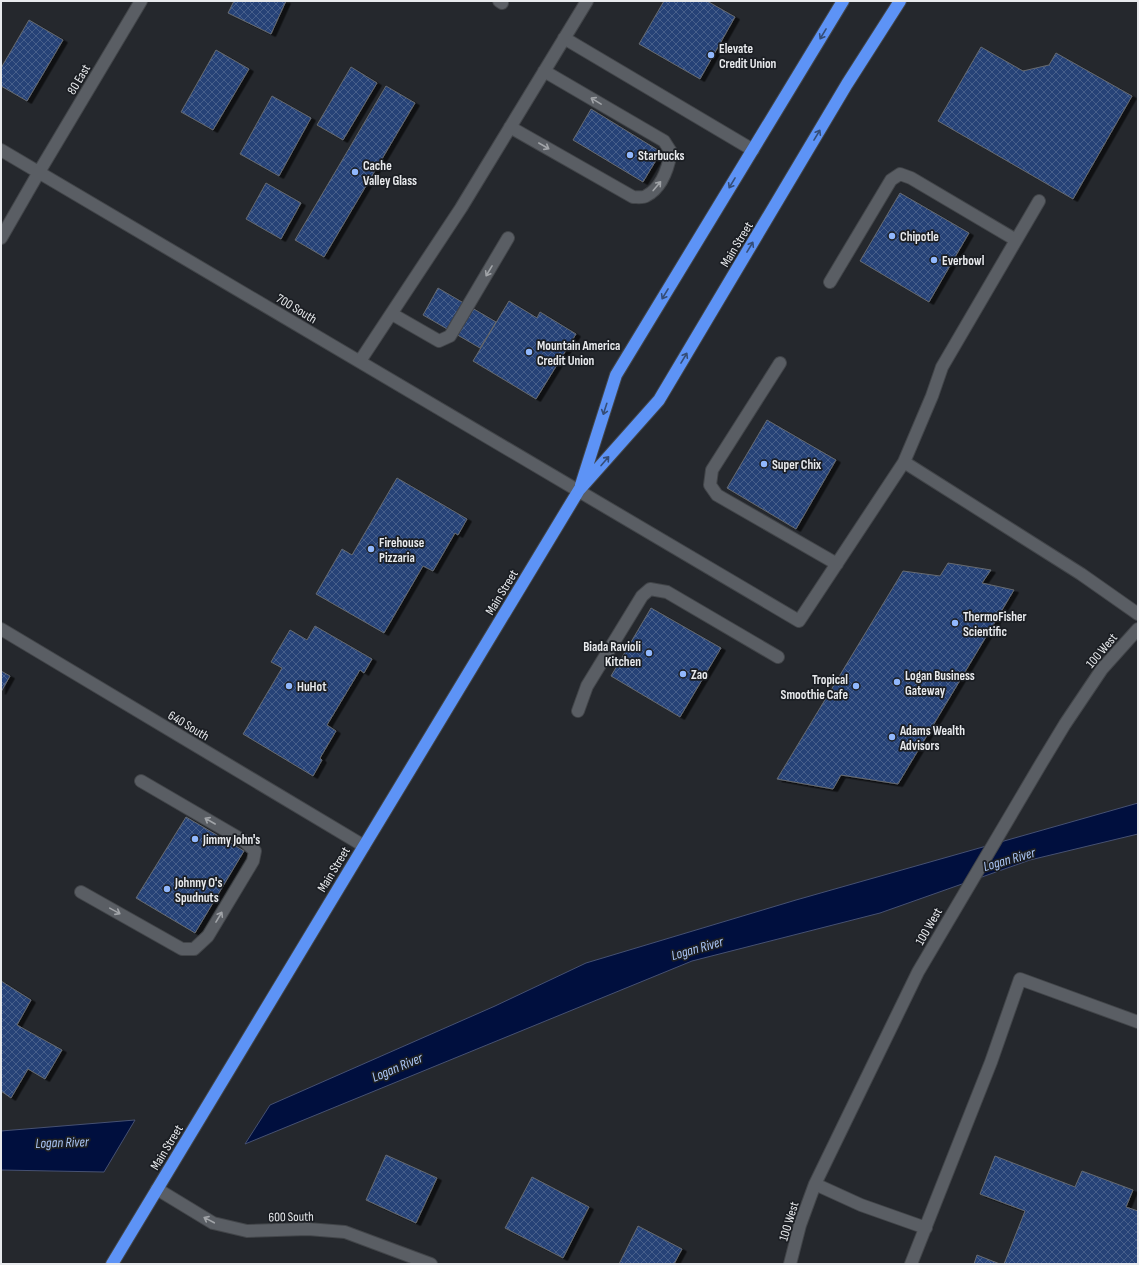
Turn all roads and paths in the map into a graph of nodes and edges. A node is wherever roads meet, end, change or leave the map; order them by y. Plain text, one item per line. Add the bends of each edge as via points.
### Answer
1 (141, 1) edge
2 (587, 1) edge
3 (843, 1) edge
4 (900, 1) edge
5 (564, 38) junction
6 (544, 71) junction
7 (510, 127) junction
8 (1, 150) edge
9 (753, 150) junction
10 (38, 172) junction
11 (1039, 200) dead end
12 (1, 238) edge
13 (508, 238) dead end
14 (1016, 240) junction
15 (830, 282) dead end
16 (392, 314) junction
17 (360, 361) junction
18 (780, 363) dead end
19 (904, 462) junction
20 (579, 490) junction
21 (837, 564) junction
22 (1138, 614) edge
23 (1, 629) edge
24 (1138, 629) edge
25 (778, 657) dead end
26 (578, 711) dead end
27 (141, 781) dead end
28 (364, 846) junction
29 (81, 892) dead end
30 (1138, 1022) edge
31 (815, 1184) junction
32 (157, 1189) junction
33 (926, 1228) junction
34 (112, 1264) edge
35 (431, 1264) edge
36 (790, 1264) edge
37 (911, 1264) edge

1 - 10 street, 80 East
2 - 5 street
3 -> 9 highway, Main Street
20 -> 4 highway, Main Street via 659,400 847,84
5 - 6 street
5 - 9 street
6 - 7 street
7 -> 6 street via 634,197 645,197 657,188 669,167 671,152 664,142
7 - 16 street
8 - 10 street, 700 South
9 -> 20 highway, Main Street via 616,375
10 - 12 street, 80 East
10 - 17 street, 700 South
11 - 14 street
13 -> 16 street via 450,336 439,341
14 - 15 street via 900,174 891,180
14 - 19 street via 942,367
16 - 17 street
17 - 20 street, 700 South
18 - 21 street via 712,470 710,485 717,495
19 - 21 street
19 - 22 street via 1081,574
20 - 21 street, 700 South via 799,621
20 - 28 highway, Main Street
23 - 28 street, 640 South
24 - 31 street, 100 West via 1102,669 1042,762 918,972
25 - 26 street via 667,592 650,589 642,596 587,686
29 -> 27 street via 182,949 194,949 208,936 253,861 255,851 244,841
28 - 32 highway, Main Street
30 - 33 street via 1020,980
31 - 33 street via 861,1205
31 - 36 street, 100 West via 800,1225
32 - 34 highway, Main Street
35 -> 32 street, 600 South via 344,1232 308,1229 246,1231 213,1223
33 - 37 street

